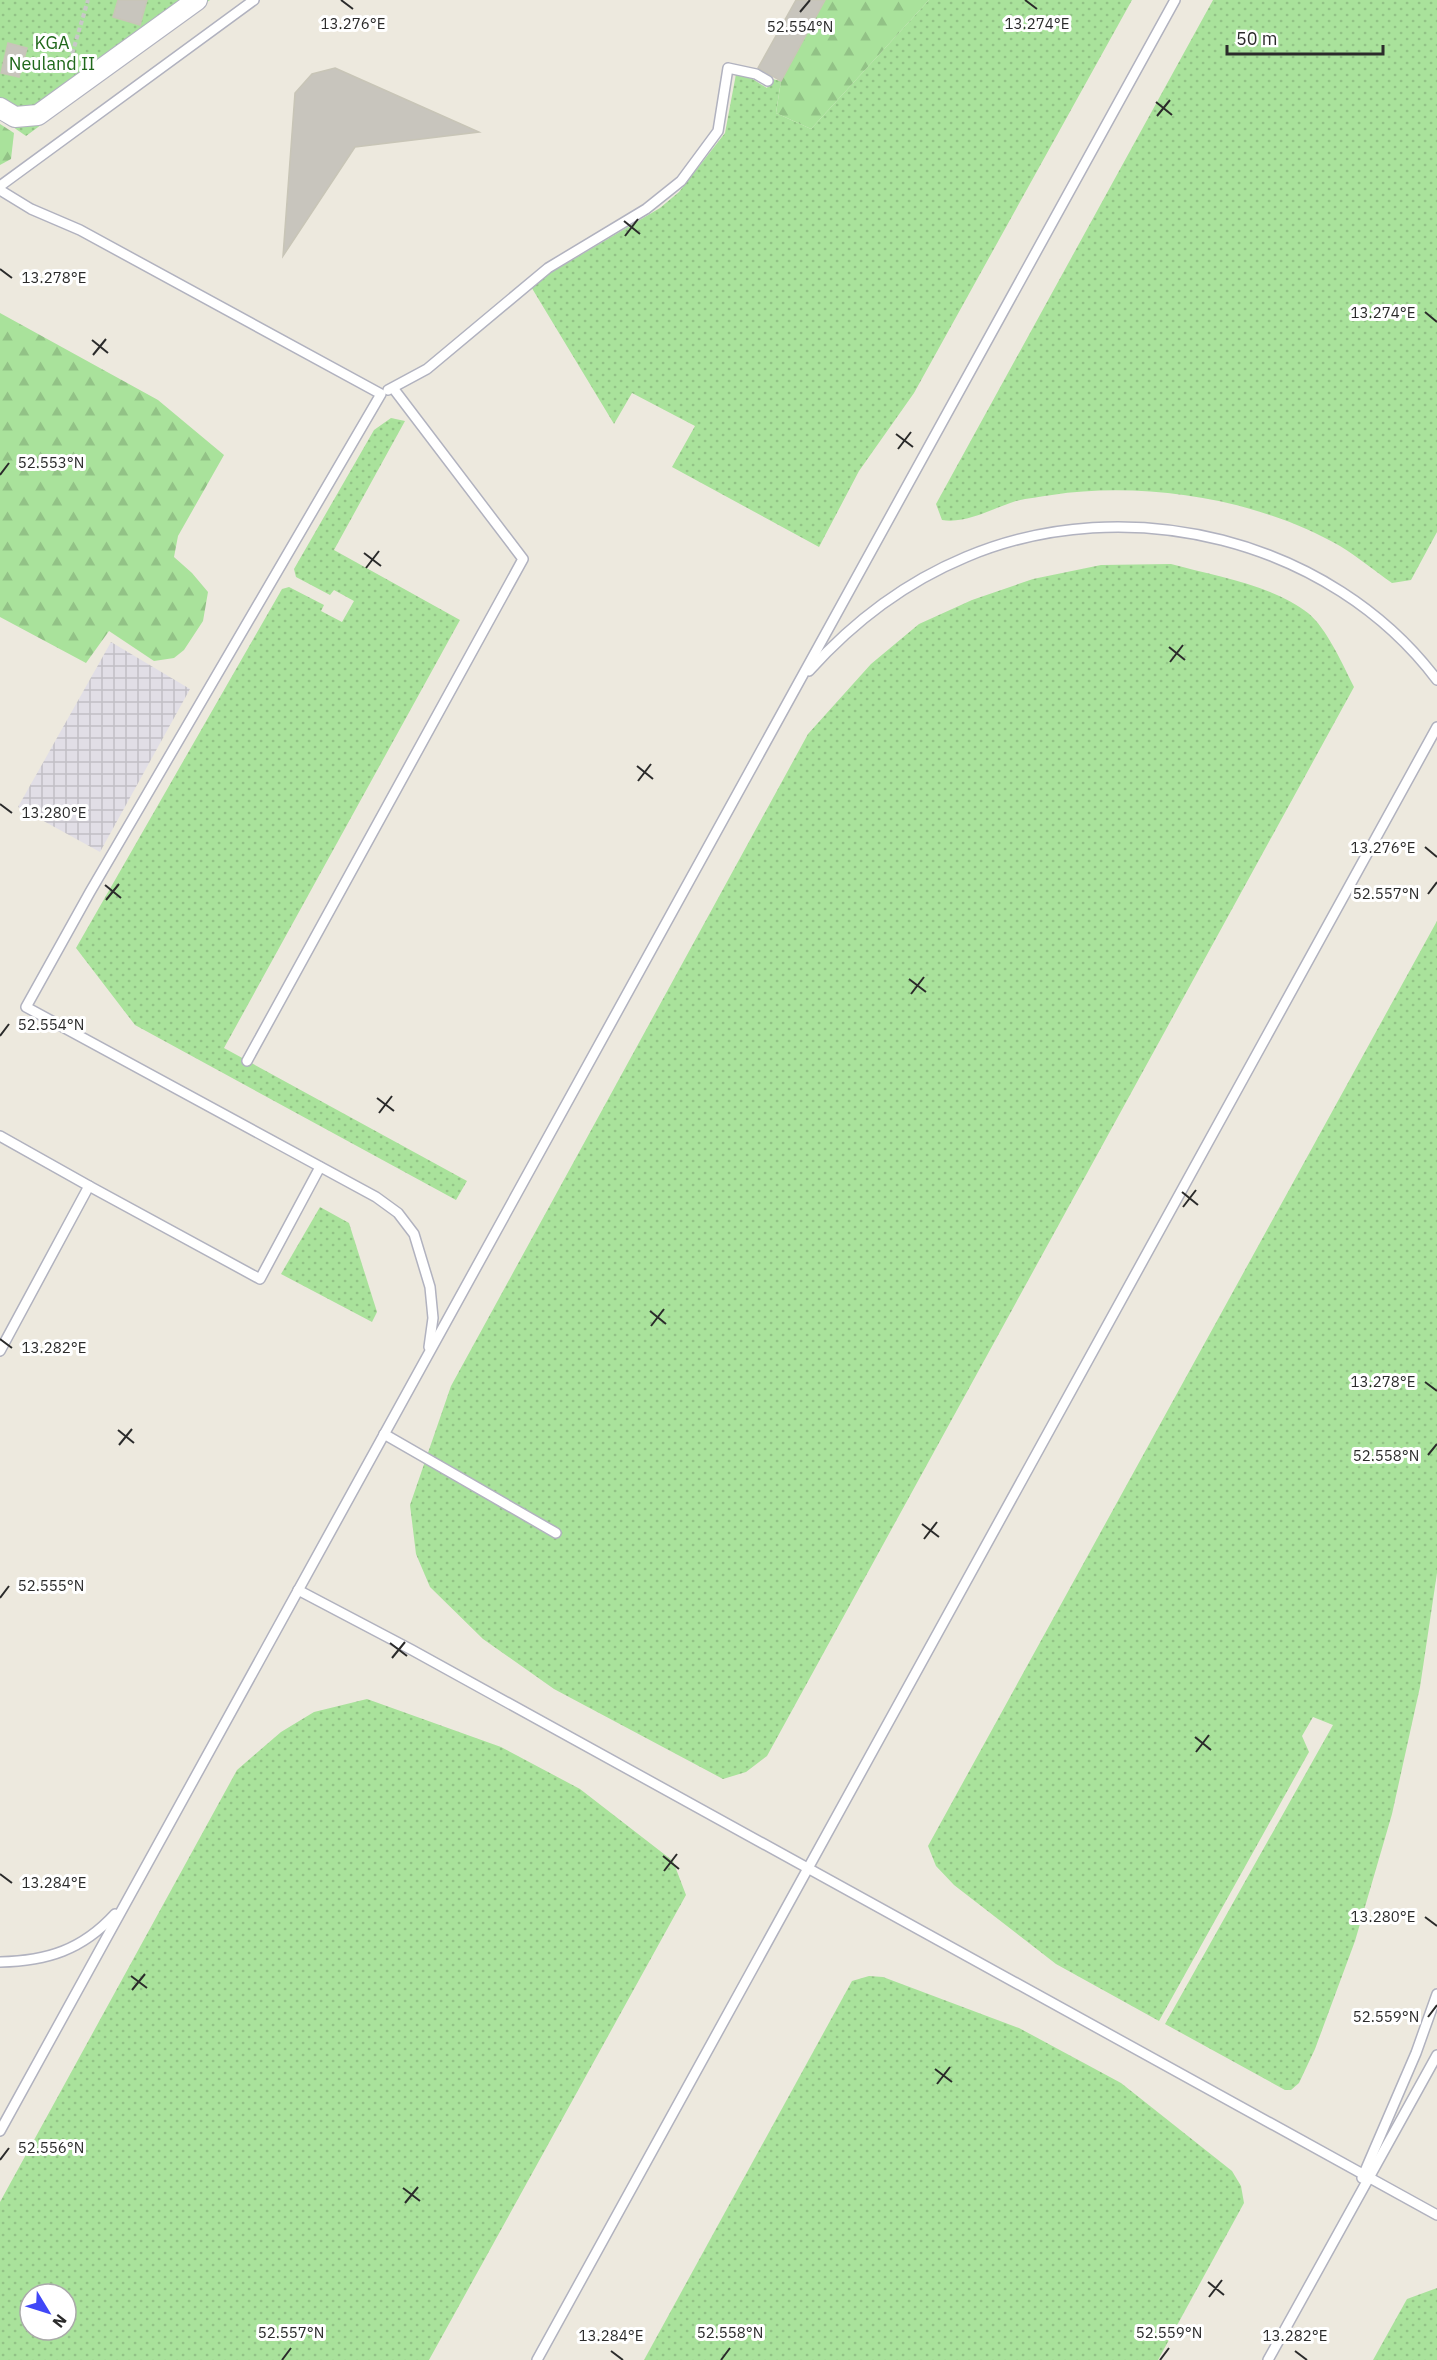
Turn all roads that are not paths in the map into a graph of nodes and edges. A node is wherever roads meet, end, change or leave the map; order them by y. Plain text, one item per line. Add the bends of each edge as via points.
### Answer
1 (197, 0) edge
2 (254, 0) edge
3 (1175, 0) edge
4 (768, 81) dead end
5 (0, 108) edge
6 (0, 188) edge
7 (393, 388) junction
8 (381, 394) junction
9 (1437, 680) edge
10 (792, 695) junction
11 (1437, 727) edge
12 (247, 1061) dead end
13 (0, 1136) edge
14 (320, 1167) junction
15 (89, 1186) junction
16 (0, 1351) edge
17 (421, 1367) junction
18 (384, 1434) junction
19 (556, 1533) dead end
20 (298, 1590) junction
21 (808, 1868) junction
22 (127, 1900) junction
23 (0, 1962) edge
24 (1437, 1994) edge
25 (1437, 2055) edge
26 (0, 2131) edge
27 (1366, 2176) junction
28 (1437, 2215) edge
29 (537, 2360) edge
30 (1268, 2360) edge

1 - 5 street via 38,115 15,117
2 - 6 lane
3 - 10 lane
4 - 7 lane via 729,68 718,131 681,181 646,209 548,267 428,369
6 - 8 lane via 30,209 80,230
7 - 8 lane
7 - 12 lane via 523,559
8 - 14 lane via 26,1006
9 - 10 lane via 1393,632 1360,605 1270,555 1191,532 1099,527 1023,538 940,568 849,630 814,665
10 - 17 lane
11 - 21 lane
13 - 15 lane
14 - 15 lane via 260,1279
14 - 17 lane via 383,1202 398,1213 414,1234 424,1261 433,1318 429,1348
15 - 16 lane
17 - 18 lane
18 - 19 lane
18 - 20 lane
20 - 21 lane
20 - 22 lane
21 - 27 lane
21 - 29 lane
22 - 23 lane via 98,1931 59,1954 42,1960
22 - 26 lane
24 - 27 lane
25 - 27 lane
27 - 28 lane
27 - 30 lane

